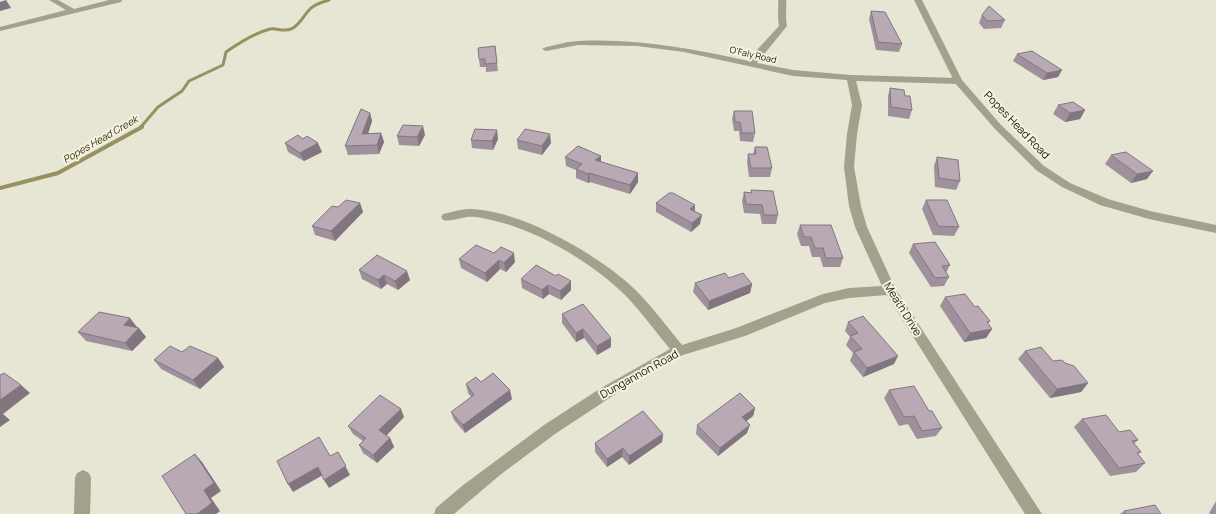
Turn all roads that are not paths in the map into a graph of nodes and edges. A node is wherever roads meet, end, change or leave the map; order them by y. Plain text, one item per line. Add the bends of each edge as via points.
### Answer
1 (53, 0) edge
2 (118, 0) edge
3 (782, 0) edge
4 (918, 0) edge
5 (73, 12) junction
6 (0, 29) edge
7 (546, 49) dead end
8 (751, 65) junction
9 (851, 78) junction
10 (958, 81) junction
11 (447, 217) dead end
12 (1216, 229) edge
13 (890, 290) junction
14 (679, 351) junction
15 (83, 478) dead end
16 (82, 514) edge
17 (442, 514) edge
18 (1034, 514) edge

1 - 5 street
2 - 5 street
3 - 8 street via 783,26
4 - 10 street, Popes Head Road
5 - 6 street
7 - 8 street, O'Faly Road via 578,42 637,44 684,50
8 - 9 street, O'Faly Road via 793,73
9 - 10 street, O'Faly Road
9 - 13 street, Meath Drive via 857,105 850,148 851,185 861,227
10 - 12 street, Popes Head Road via 998,127 1030,158 1052,176 1083,194 1133,210
11 - 14 street via 472,213 493,217 530,229 567,246 623,286 646,309
13 - 14 street, Dungannon Road via 849,292 823,299 740,332
13 - 18 street, Meath Drive
14 - 17 street, Dungannon Road via 572,413 510,457
15 - 16 street

